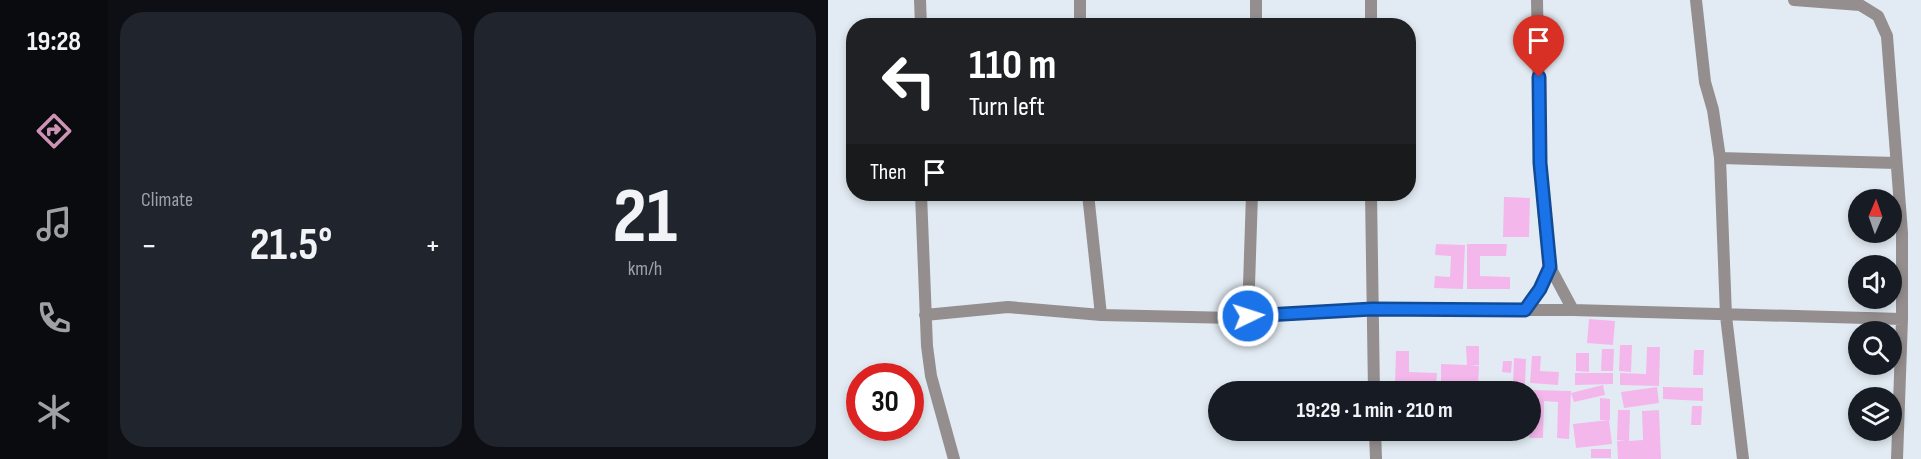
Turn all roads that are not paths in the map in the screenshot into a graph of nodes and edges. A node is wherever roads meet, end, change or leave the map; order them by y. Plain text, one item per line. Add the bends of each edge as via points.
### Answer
1 (920, 0) edge
2 (1080, 0) edge
3 (1256, 0) edge
4 (1371, 0) edge
5 (1537, 0) edge
6 (1696, 0) edge
7 (1794, 0) edge
8 (921, 18) edge
9 (1080, 18) edge
10 (1256, 18) edge
11 (1371, 18) edge
12 (1720, 158) junction
13 (1896, 163) junction
14 (921, 201) edge
15 (1089, 201) edge
16 (1252, 201) edge
17 (1371, 201) edge
18 (1550, 267) junction
19 (1372, 309) junction
20 (1525, 310) junction
21 (1573, 310) junction
22 (925, 315) junction
23 (1101, 315) junction
24 (1726, 315) junction
25 (1248, 316) junction
26 (1902, 319) junction
27 (1374, 381) edge
28 (1375, 441) edge
29 (954, 459) edge
30 (1376, 459) edge
31 (1743, 459) edge
32 (1897, 459) edge

1 - 8 street
2 - 9 street
3 - 10 street
4 - 11 street
5 - 18 street via 1540,163
6 - 12 street via 1705,82
7 - 13 street via 1860,5 1878,16 1887,36 1891,61
12 - 13 street
12 - 24 street
13 - 26 street via 1902,232
14 - 22 street
15 - 23 street
16 - 25 street
17 - 19 street
18 - 20 street
18 - 21 street
19 - 20 street
19 - 25 street
19 - 27 street
20 - 21 street
21 - 24 street
22 - 23 street via 1008,307
22 - 29 street via 931,376
23 - 25 street
24 - 26 street
24 - 31 street
26 - 32 street
28 - 30 street

